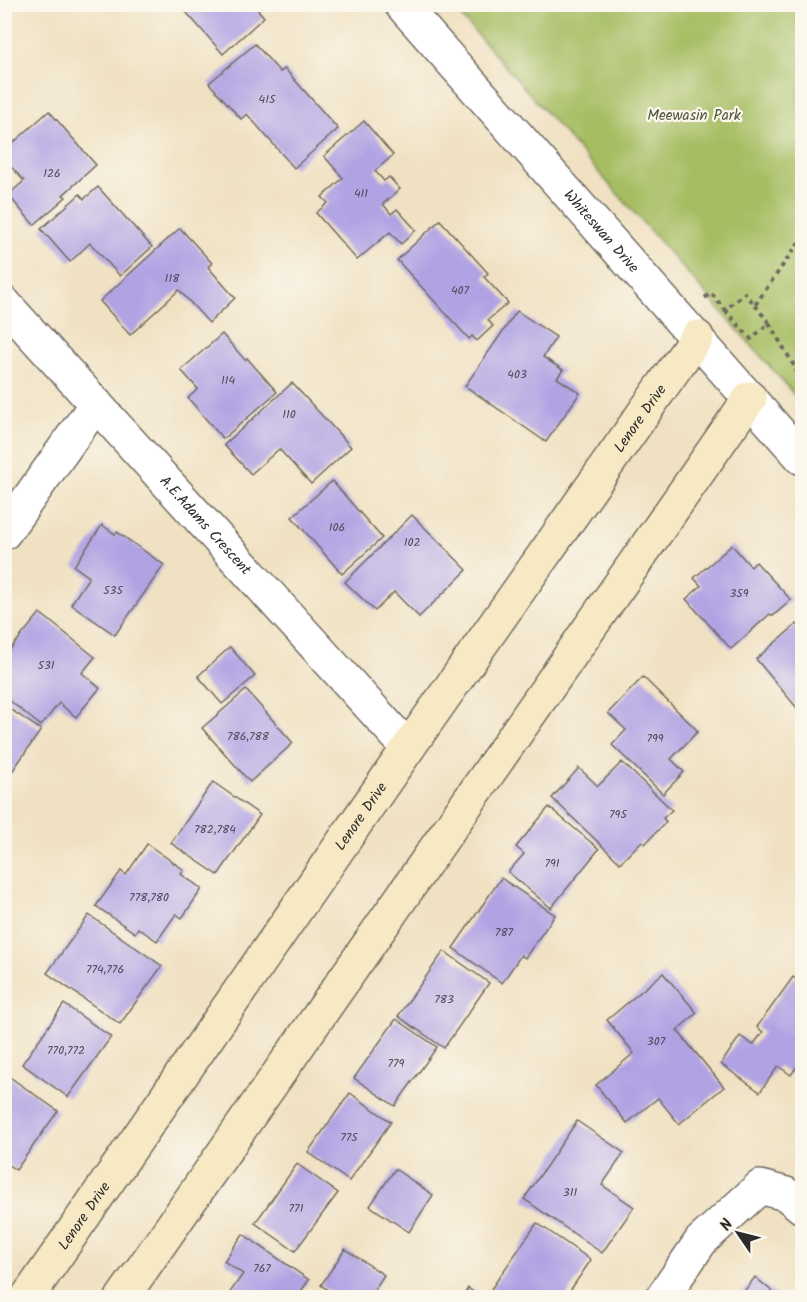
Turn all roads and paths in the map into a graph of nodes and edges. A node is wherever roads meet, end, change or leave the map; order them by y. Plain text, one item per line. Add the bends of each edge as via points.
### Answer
1 (401, 4) edge
2 (802, 238) edge
3 (704, 299) dead end
4 (4, 303) edge
5 (755, 305) junction
6 (725, 310) junction
7 (769, 323) junction
8 (697, 337) junction
9 (802, 394) edge
10 (750, 398) junction
11 (96, 404) junction
12 (802, 458) edge
13 (4, 533) edge
14 (408, 748) junction
15 (802, 1207) edge
16 (27, 1298) edge
17 (122, 1298) edge
18 (662, 1298) edge

1 - 8 street, Whiteswan Drive
2 - 5 path
3 - 6 path via 711,293
4 - 11 street, A.E.Adams Crescent
5 - 6 path via 745,293
5 - 7 path
6 - 7 path via 751,339
7 - 9 path via 796,369
8 - 10 street, Whiteswan Drive
8 - 14 main road, Lenore Drive
10 - 12 street, Whiteswan Drive
10 - 17 main road
11 - 13 street
11 - 14 street, A.E.Adams Crescent
14 - 16 main road, Lenore Drive
15 - 18 street via 786,1194 760,1187 701,1241

